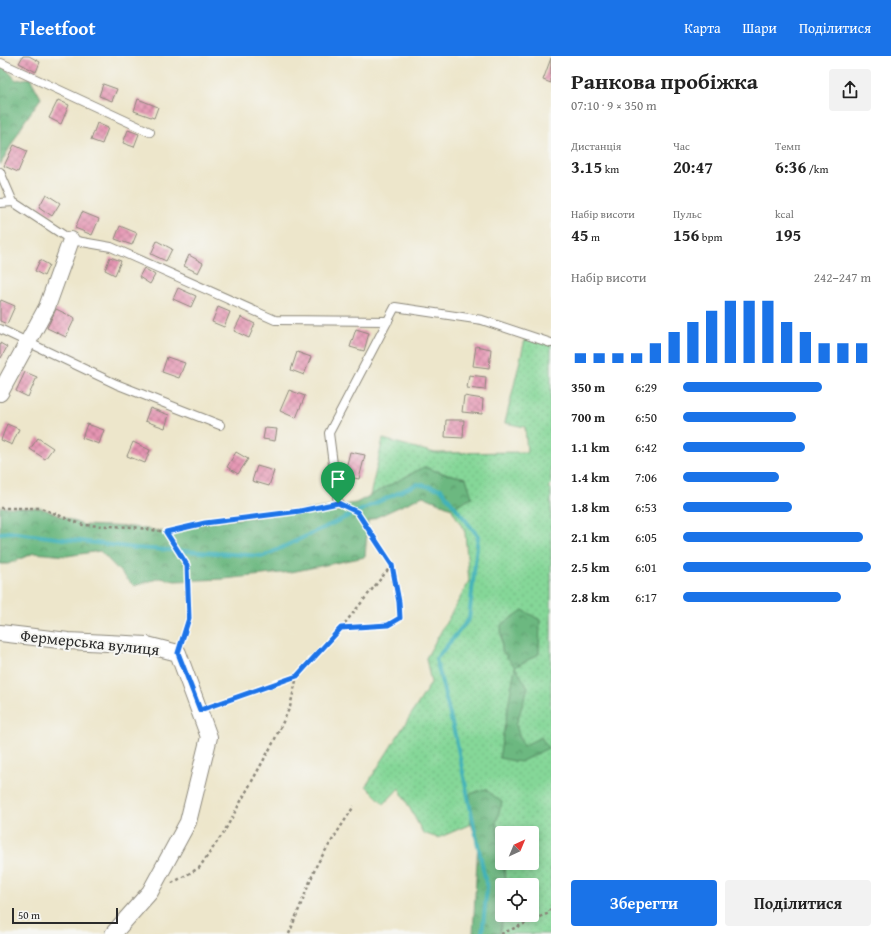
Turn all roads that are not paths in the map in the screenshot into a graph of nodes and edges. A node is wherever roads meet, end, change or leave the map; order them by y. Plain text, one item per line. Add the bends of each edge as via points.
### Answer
1 (2, 61) edge
2 (150, 132) dead end
3 (0, 172) edge
4 (13, 202) junction
5 (0, 203) edge
6 (71, 240) junction
7 (388, 321) junction
8 (0, 329) edge
9 (28, 342) junction
10 (551, 343) edge
11 (0, 393) edge
12 (220, 425) dead end
13 (338, 503) road end
14 (0, 633) edge
15 (113, 934) edge

1 - 2 lane
3 - 4 lane
4 - 5 lane
4 - 6 lane
6 - 7 lane via 112,247 275,320
6 - 9 street via 47,308
7 - 10 lane via 395,308 482,320
7 - 13 lane via 329,432
8 - 9 lane
9 - 11 street
9 - 12 lane via 116,384
14 - 15 street, Фермерська вулиця via 68,641 146,645 178,653 200,710 210,737 188,822 150,892

